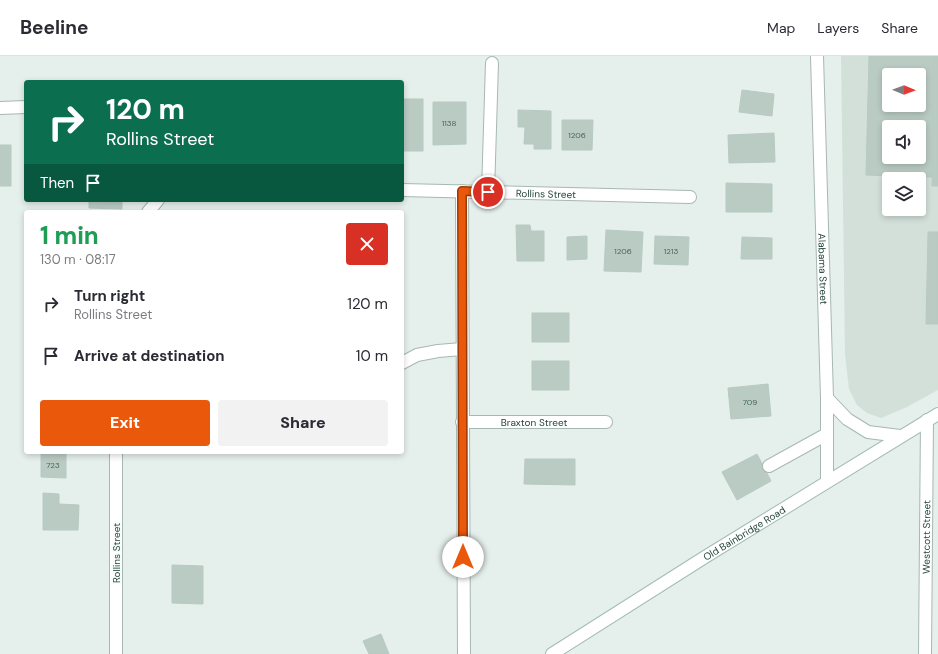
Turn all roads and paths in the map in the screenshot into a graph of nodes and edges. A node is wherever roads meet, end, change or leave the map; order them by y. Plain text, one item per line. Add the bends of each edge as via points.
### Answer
1 (817, 56) edge
2 (492, 63) dead end
3 (24, 107) edge
4 (0, 108) edge
5 (404, 190) edge
6 (462, 191) junction
7 (488, 192) junction
8 (690, 196) dead end
9 (156, 202) edge
10 (150, 210) edge
11 (462, 349) junction
12 (404, 362) edge
13 (827, 398) junction
14 (938, 414) edge
15 (927, 420) junction
16 (462, 422) junction
17 (606, 422) dead end
18 (827, 434) junction
19 (900, 436) junction
20 (116, 454) edge
21 (769, 466) dead end
22 (827, 481) junction
23 (116, 654) edge
24 (464, 654) edge
25 (552, 654) edge
26 (925, 654) edge

1 - 13 street, Alabama Street
2 - 7 street
3 - 4 street
5 - 6 street, Rollins Street
6 - 7 street, Rollins Street
6 - 11 street
7 - 8 street, Rollins Street
9 - 10 street
11 - 12 street via 417,355
11 - 16 street
13 - 18 street, Alabama Street
13 - 19 street via 847,419 868,432
14 - 15 street, Old Bainbridge Road
15 - 19 street, Old Bainbridge Road
15 - 26 street, Westcott Street
16 - 17 street, Braxton Street
16 - 24 street
18 - 21 street
18 - 22 street, Alabama Street
19 - 22 street, Old Bainbridge Road
20 - 23 street, Rollins Street
22 - 25 street, Old Bainbridge Road

